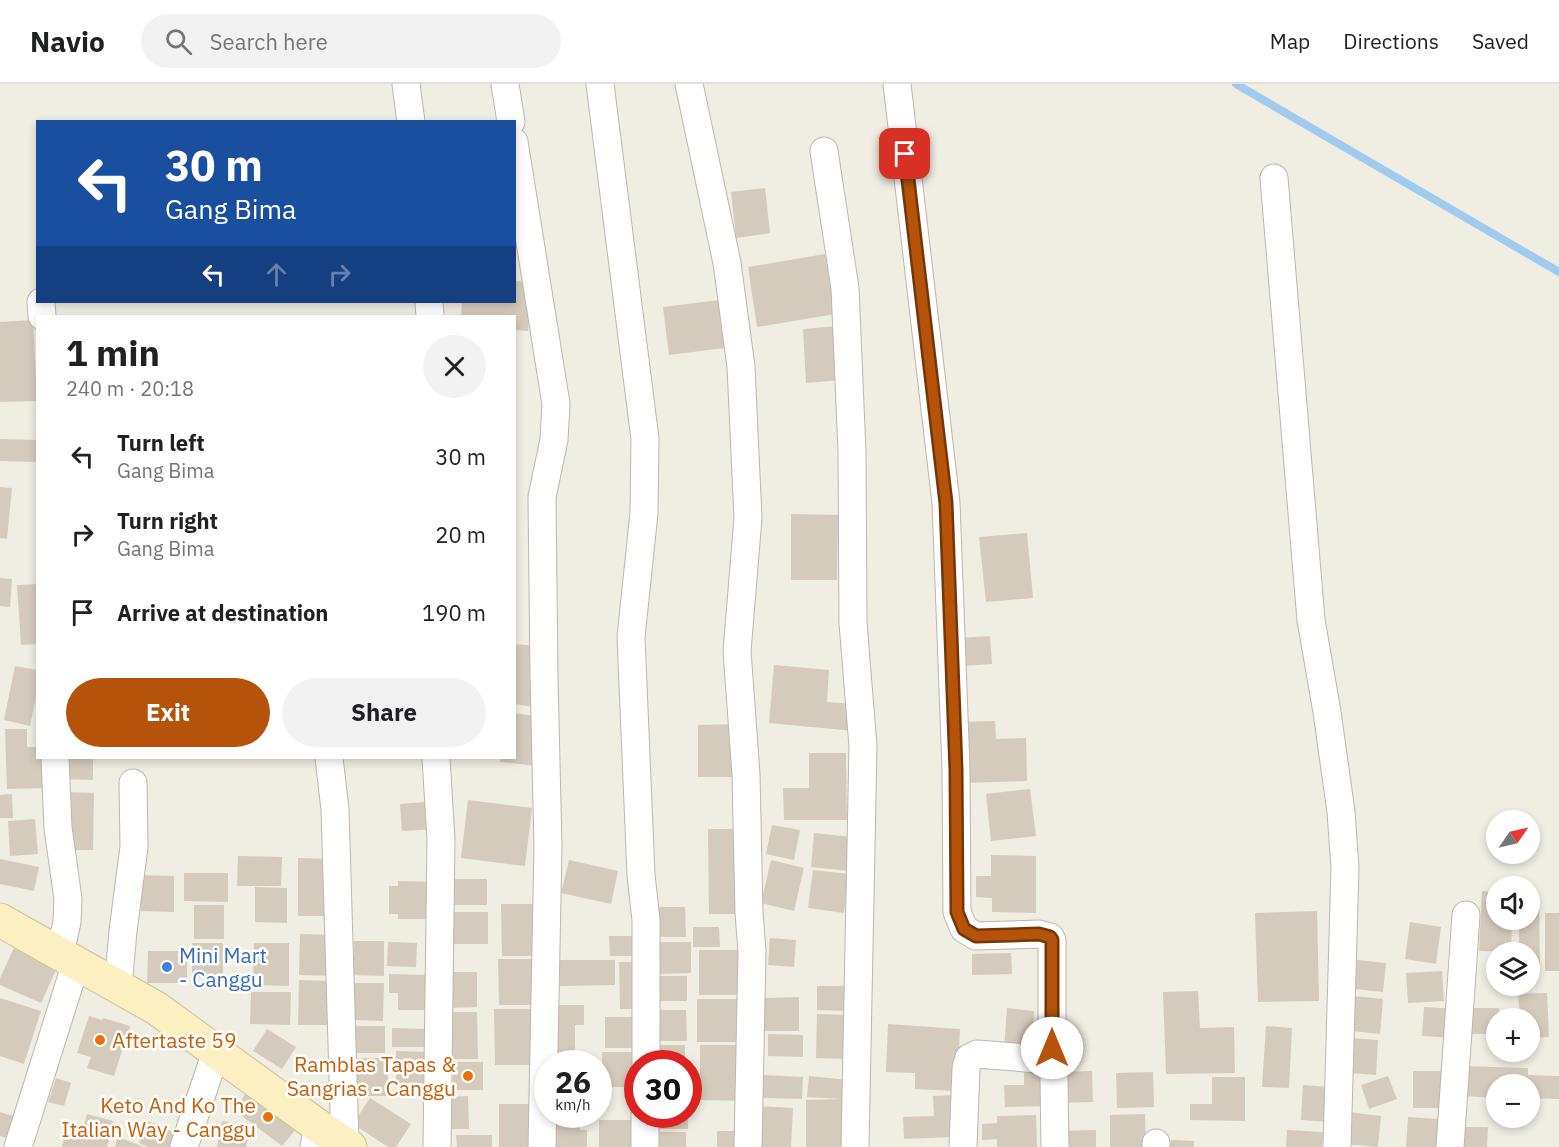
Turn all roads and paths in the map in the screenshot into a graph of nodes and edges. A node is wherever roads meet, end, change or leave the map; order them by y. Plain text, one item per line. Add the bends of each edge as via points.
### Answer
1 (406, 84) edge
2 (505, 84) edge
3 (600, 84) edge
4 (689, 84) edge
5 (897, 84) edge
6 (411, 120) edge
7 (511, 120) edge
8 (824, 151) dead end
9 (516, 154) edge
10 (1274, 178) dead end
11 (56, 759) edge
12 (329, 759) edge
13 (436, 759) edge
14 (133, 783) dead end
15 (1466, 915) dead end
16 (0, 920) edge
17 (68, 958) junction
18 (118, 986) junction
19 (645, 1050) edge
20 (216, 1052) junction
21 (1054, 1078) dead end
22 (645, 1128) edge
23 (332, 1141) edge
24 (18, 1147) edge
25 (184, 1147) edge
26 (436, 1147) edge
27 (542, 1147) edge
28 (645, 1147) edge
29 (748, 1147) edge
30 (855, 1147) edge
31 (963, 1147) edge
32 (1055, 1147) edge
33 (1337, 1147) edge
34 (1450, 1147) edge

1 - 6 street
2 - 7 street
3 - 19 street via 645,439 644,513 631,638 646,920
4 - 29 street via 727,263 741,367 748,518 737,651 752,951
5 - 31 street via 946,503 957,912 964,929 976,936 1039,934 1052,940 1052,1048 1039,1059 977,1054 969,1058
8 - 30 street via 845,288 852,452 853,624 863,746
9 - 27 street via 556,404 554,440 542,497 548,847
10 - 33 street via 1311,620 1328,712 1345,868
11 - 17 street via 58,828 68,899
12 - 23 street via 335,808
13 - 26 street via 441,839
14 - 18 street via 134,847
15 - 34 street
16 - 17 street
17 - 18 street
17 - 24 street
18 - 20 street
20 - 23 street
20 - 25 street
21 - 32 street
22 - 28 street

